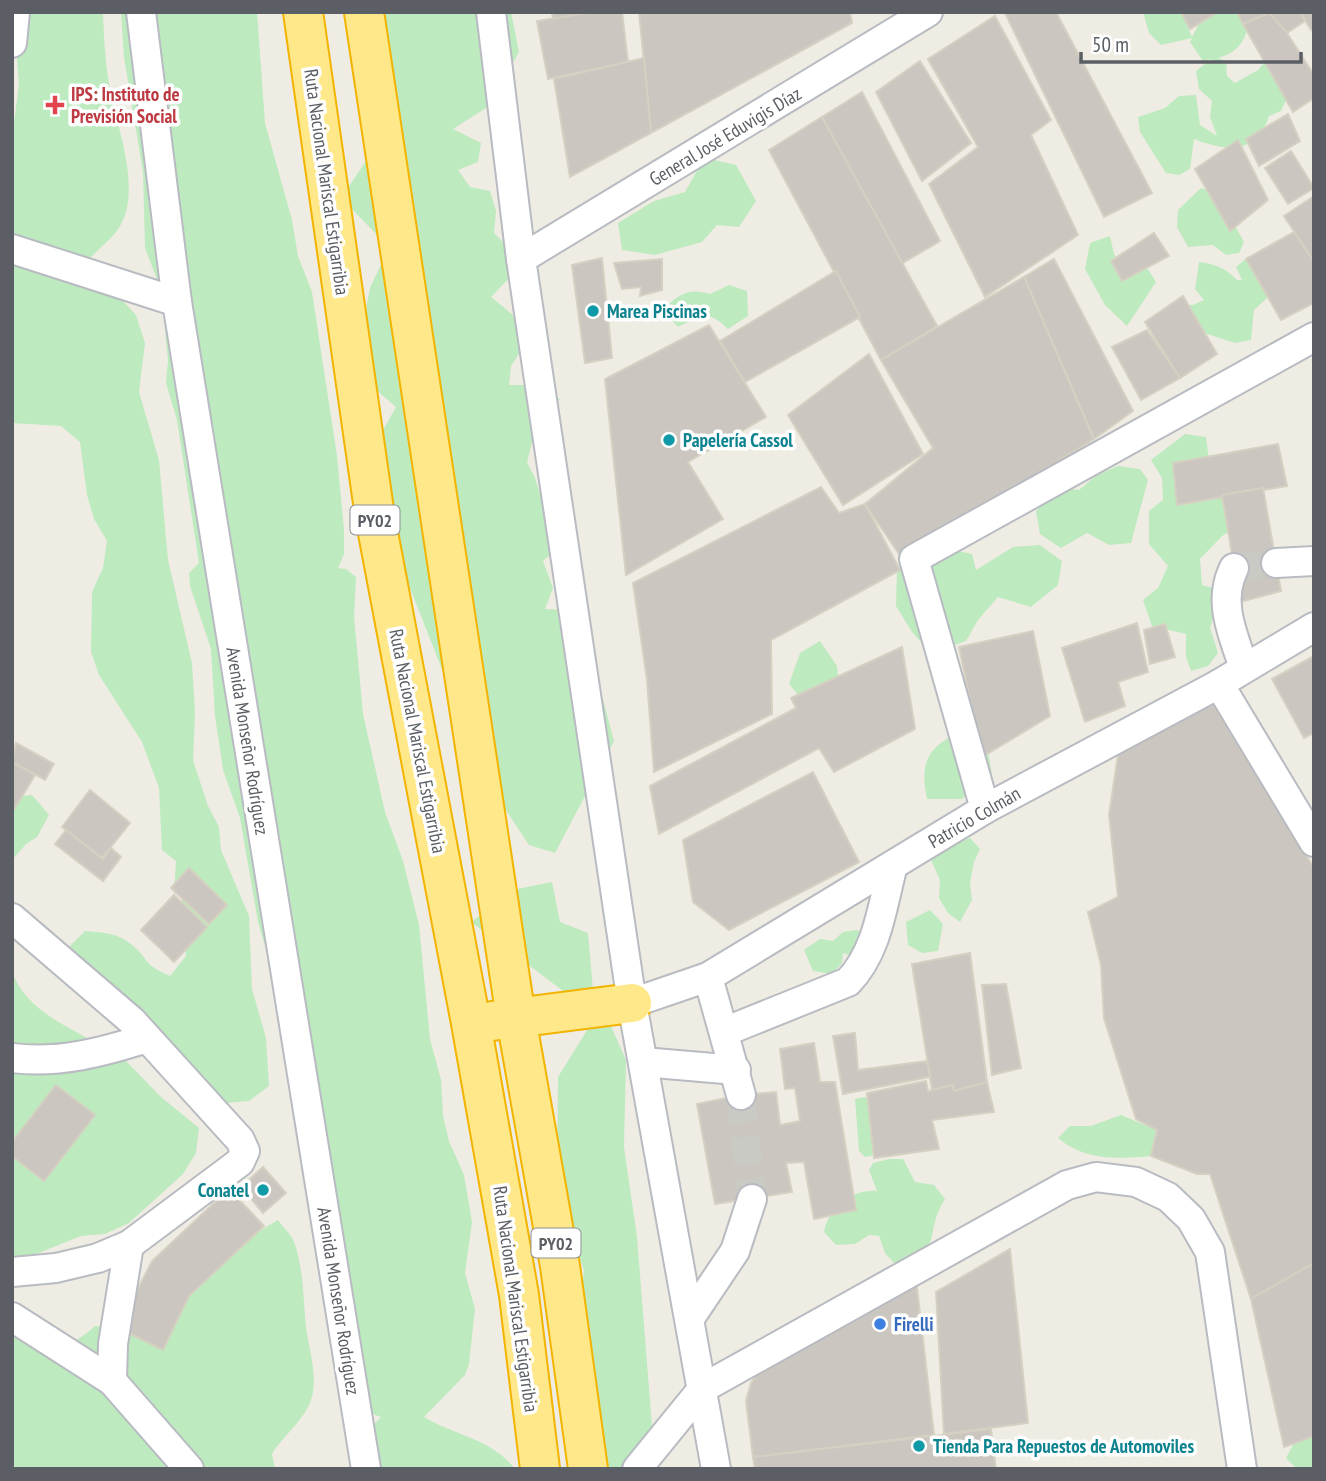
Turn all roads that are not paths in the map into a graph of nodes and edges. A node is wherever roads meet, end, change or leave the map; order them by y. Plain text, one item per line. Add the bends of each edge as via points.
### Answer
1 (15, 12) edge
2 (141, 12) edge
3 (303, 12) edge
4 (364, 12) edge
5 (491, 12) edge
6 (928, 12) edge
7 (12, 43) edge
8 (12, 249) edge
9 (521, 259) junction
10 (177, 302) junction
11 (1314, 337) edge
12 (1314, 561) edge
13 (1276, 563) tunnel mouth
14 (1234, 568) dead end
15 (1314, 627) edge
16 (1244, 668) junction
17 (1219, 684) junction
18 (985, 809) junction
19 (1314, 842) edge
20 (893, 865) junction
21 (12, 918) edge
22 (708, 977) junction
23 (632, 1003) junction
24 (516, 1017) junction
25 (471, 1023) junction
26 (724, 1032) junction
27 (147, 1038) junction
28 (12, 1058) edge
29 (643, 1062) junction
30 (752, 1199) tunnel mouth
31 (129, 1245) junction
32 (12, 1272) edge
33 (12, 1317) edge
34 (690, 1318) junction
35 (112, 1381) junction
36 (703, 1388) junction
37 (189, 1469) edge
38 (366, 1469) edge
39 (540, 1469) edge
40 (588, 1469) edge
41 (637, 1469) edge
42 (716, 1469) edge
43 (1242, 1469) edge

1 - 7 street
2 - 10 street, Avenida Monseñor Rodríguez
3 - 25 highway, Ruta Nacional Mariscal Estigarribia / PY02 via 375,517
4 - 24 highway, PY02
5 - 9 street
6 - 9 street, General José Eduvigis Díaz
8 - 10 street
9 - 23 street
10 - 38 street, Avenida Monseñor Rodríguez
11 - 18 street via 914,559
12 - 13 street
14 - 16 street via 1226,585 1225,605
15 - 16 street, Patricio Colmán
16 - 17 street, Patricio Colmán
17 - 18 street, Patricio Colmán
17 - 19 street
18 - 20 street, Patricio Colmán
20 - 22 street, Patricio Colmán
20 - 26 street via 870,952 848,982
21 - 27 street
22 - 23 street, Patricio Colmán
22 - 26 street
23 - 24 highway
23 - 29 street
24 - 25 highway
24 - 40 highway, PY02 via 560,1266
25 - 39 highway, Ruta Nacional Mariscal Estigarribia / PY02 via 519,1295
26 - 29 street via 738,1083
27 - 28 street via 60,1060
27 - 31 street via 245,1150 240,1162
29 - 34 street
30 - 34 street via 735,1251
31 - 32 street via 56,1268
31 - 35 street via 113,1344
33 - 35 street
34 - 36 street
35 - 37 street
36 - 41 street
36 - 42 street
36 - 43 street via 1067,1185 1096,1177 1136,1182 1168,1197 1191,1219 1210,1252

